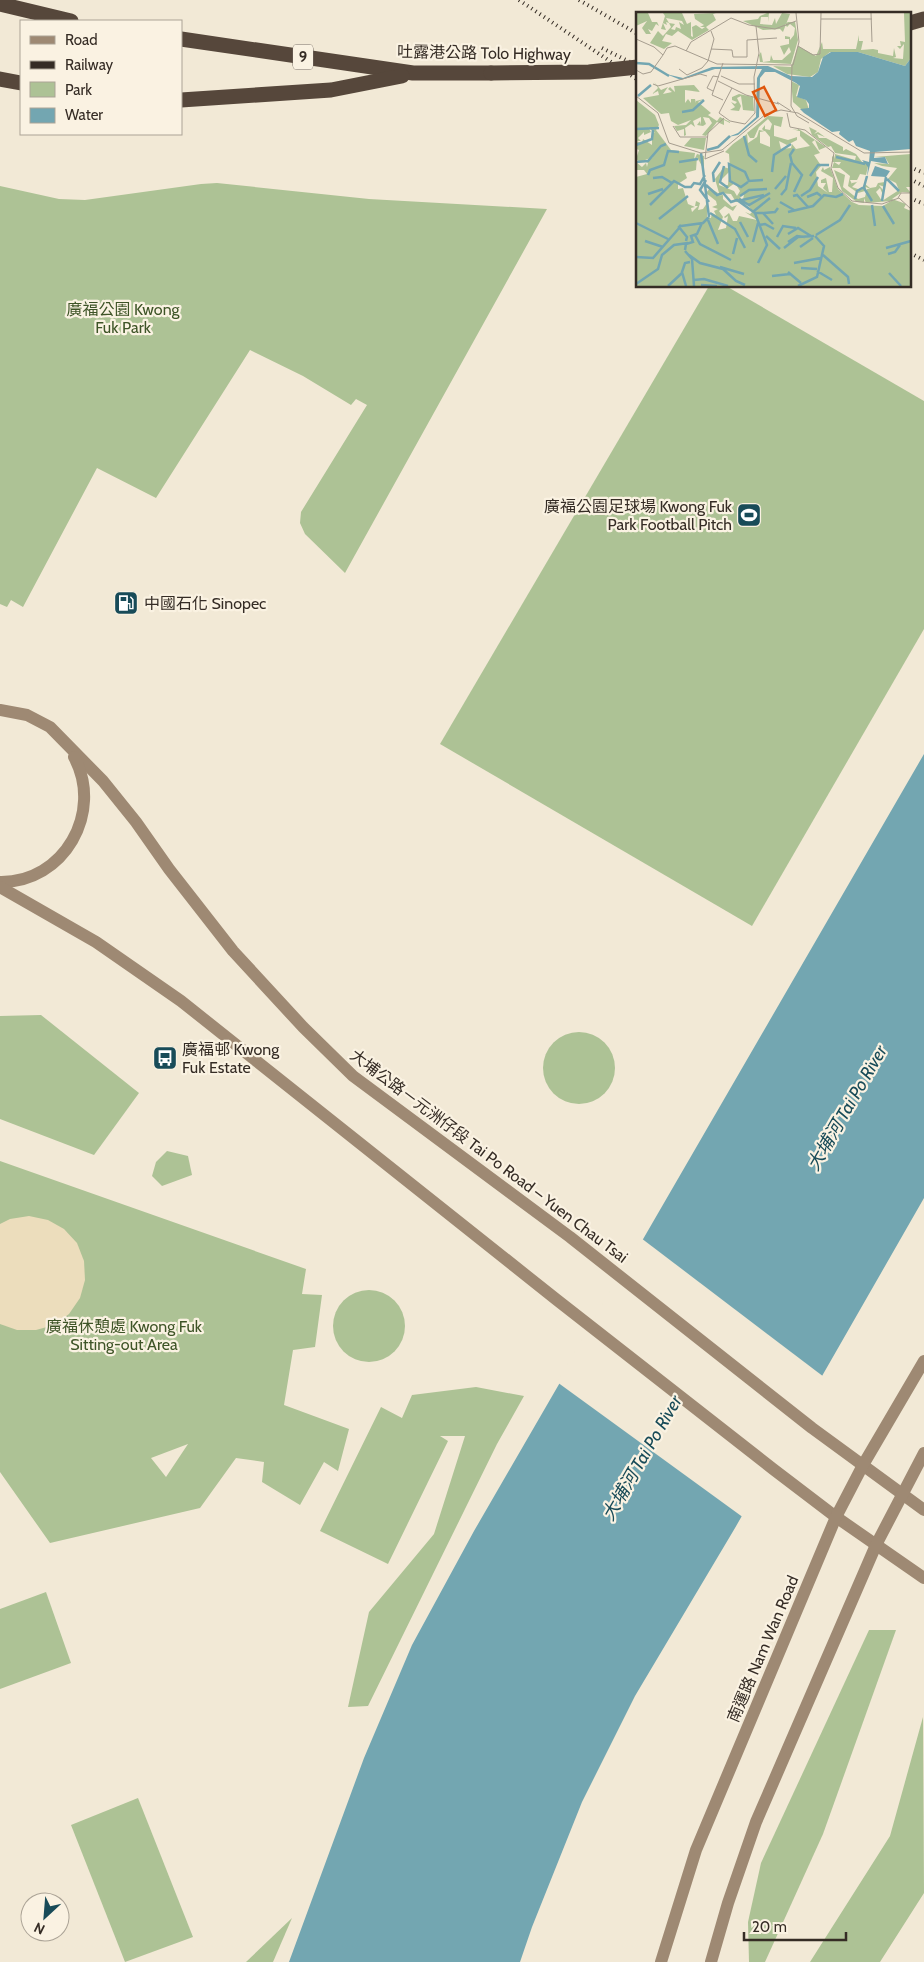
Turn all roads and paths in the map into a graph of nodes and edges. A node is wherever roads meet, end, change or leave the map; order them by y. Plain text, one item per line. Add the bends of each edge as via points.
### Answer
1 (0, 4) edge
2 (67, 20) edge
3 (182, 39) edge
4 (636, 67) edge
5 (413, 73) junction
6 (0, 79) edge
7 (20, 83) edge
8 (182, 100) edge
9 (2, 710) edge
10 (69, 746) junction
11 (0, 882) edge
12 (0, 887) edge
13 (924, 1361) edge
14 (924, 1453) edge
15 (863, 1465) junction
16 (901, 1494) junction
17 (924, 1510) edge
18 (836, 1517) junction
19 (876, 1545) junction
20 (924, 1578) edge
21 (661, 1962) edge
22 (711, 1962) edge

1 - 2 highway
3 - 5 highway, 吐露港公路 Tolo Highway / 9
4 - 5 highway, 吐露港公路 Tolo Highway / 9, bridge via 589,72
5 - 8 highway via 331,90
6 - 7 highway
9 - 10 main road, 大埔公路－元洲仔段 Tai Po Road – Yuen Chau Tsai via 27,715 50,727
10 - 11 main road, 大埔公路－元洲仔段 Tai Po Road – Yuen Chau Tsai via 81,769 85,794 83,815 75,838 44,870 26,878
10 - 15 main road, 大埔公路－元洲仔段 Tai Po Road – Yuen Chau Tsai via 103,780 233,951 353,1076 570,1237
12 - 18 main road via 96,942 181,1001
13 - 15 main road, 南運路 Nam Wan Road
14 - 16 main road
15 - 16 main road, 大埔公路－元洲仔段 Tai Po Road – Yuen Chau Tsai
15 - 18 main road, 南運路 Nam Wan Road
16 - 17 main road, 大埔公路－元洲仔段 Tai Po Road – Yuen Chau Tsai
16 - 19 main road
18 - 19 main road
18 - 21 main road, 南運路 Nam Wan Road via 696,1850
19 - 20 main road
19 - 22 main road via 756,1822

